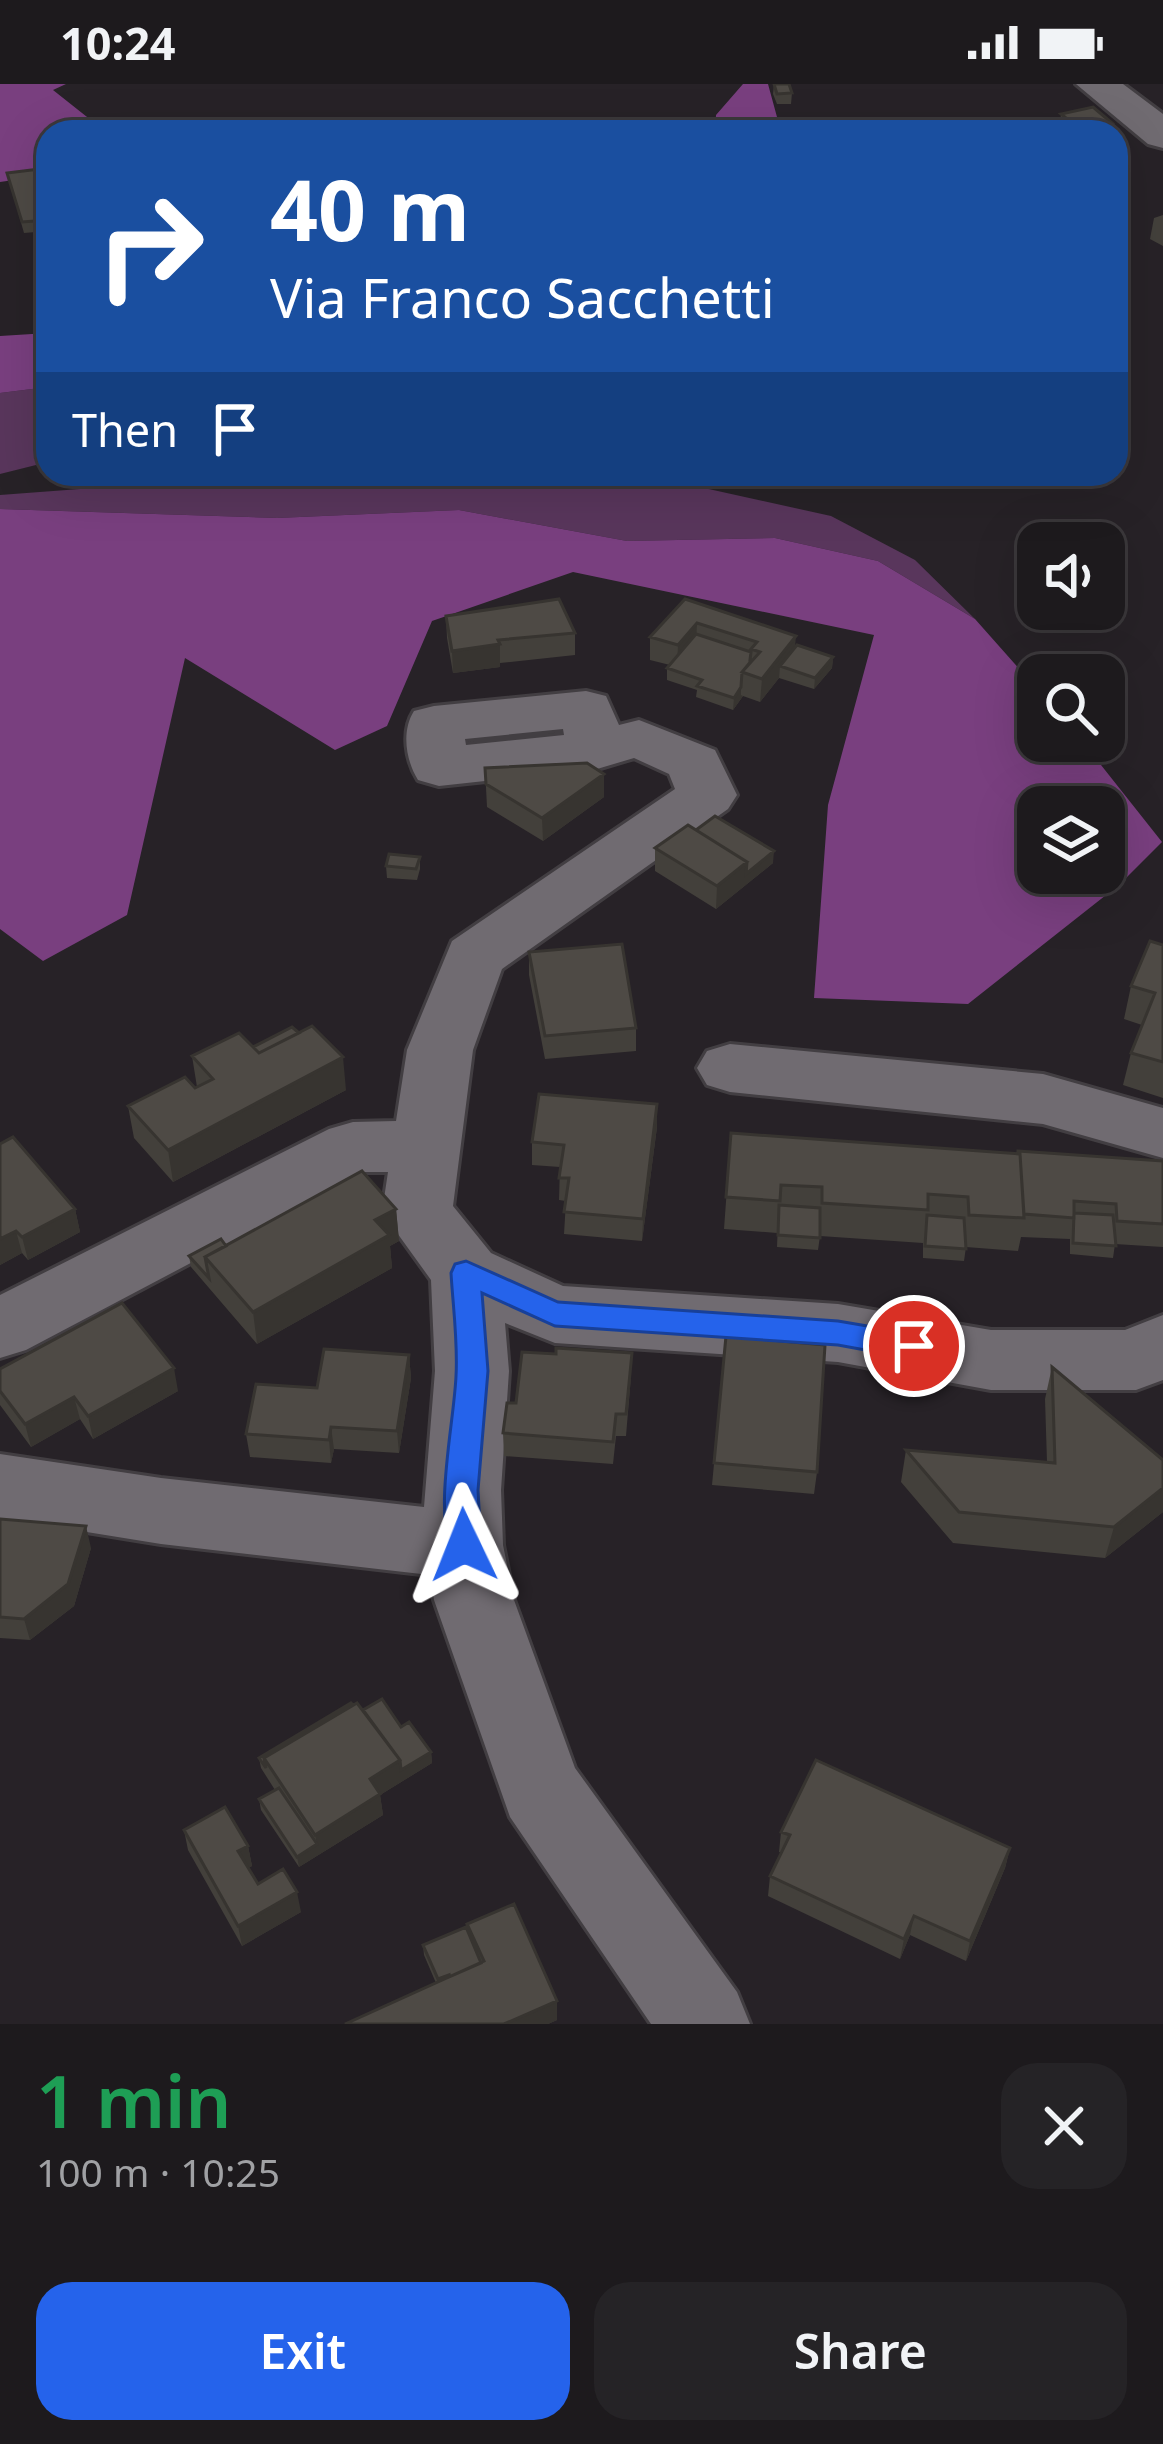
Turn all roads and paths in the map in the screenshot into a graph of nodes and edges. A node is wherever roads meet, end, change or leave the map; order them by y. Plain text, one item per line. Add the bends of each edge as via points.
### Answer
1 (1097, 84) edge
2 (1163, 135) edge
3 (597, 750) dead end
4 (730, 1068) dead end
5 (1163, 1133) edge
6 (426, 1146) junction
7 (466, 1273) junction
8 (0, 1330) edge
9 (1163, 1344) edge
10 (0, 1486) edge
11 (464, 1545) junction
12 (690, 2018) edge

1 - 2 street
3 - 6 street via 639,738 694,763 707,795 474,957 440,1050
4 - 5 street via 1043,1099
6 - 7 street via 418,1212
6 - 8 street via 353,1148
7 - 9 street via 555,1314 838,1333 991,1360 1136,1360
7 - 11 street via 472,1371
10 - 11 street
11 - 12 street via 474,1600 540,1789

